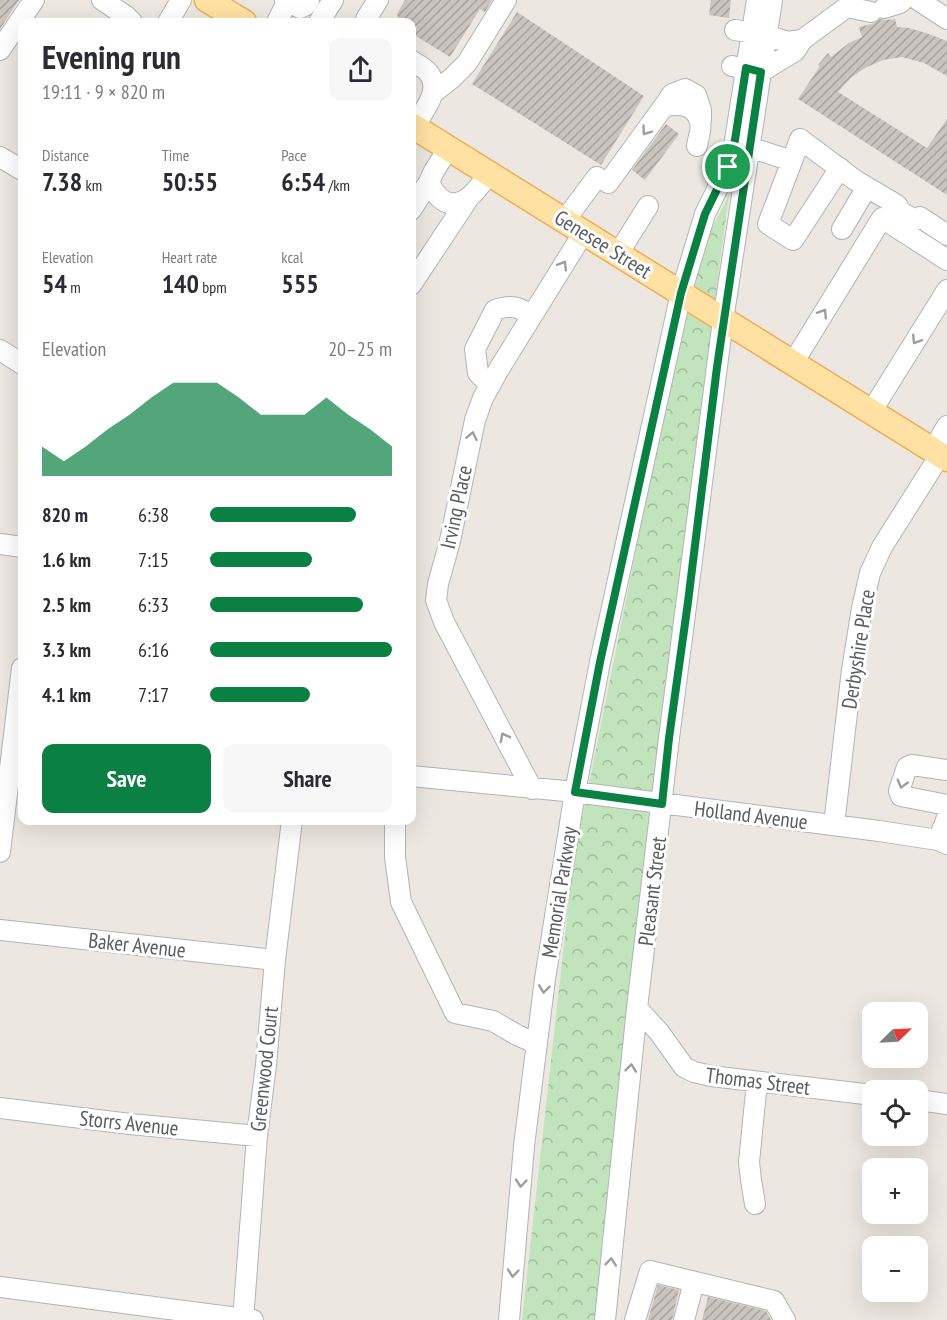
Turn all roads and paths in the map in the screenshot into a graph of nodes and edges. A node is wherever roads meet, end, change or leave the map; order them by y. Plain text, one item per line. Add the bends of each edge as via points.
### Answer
1 (34, 0) edge
2 (102, 0) edge
3 (181, 0) edge
4 (287, 0) edge
5 (309, 0) edge
6 (333, 0) edge
7 (378, 0) edge
8 (492, 0) edge
9 (506, 0) edge
10 (757, 0) edge
11 (772, 0) edge
12 (903, 0) edge
13 (918, 0) edge
14 (846, 4) edge
15 (22, 18) edge
16 (128, 18) edge
17 (170, 18) edge
18 (278, 18) edge
19 (322, 18) edge
20 (367, 18) edge
21 (947, 19) edge
22 (18, 24) edge
23 (751, 32) junction
24 (802, 40) junction
25 (0, 50) edge
26 (416, 63) edge
27 (746, 69) junction
28 (453, 77) junction
29 (434, 92) junction
30 (416, 120) edge
31 (416, 129) edge
32 (742, 144) junction
33 (697, 146) dead end
34 (448, 149) junction
35 (0, 157) edge
36 (792, 161) junction
37 (18, 168) edge
38 (840, 168) junction
39 (488, 173) junction
40 (429, 182) junction
41 (867, 187) junction
42 (468, 199) junction
43 (416, 202) edge
44 (648, 206) dead end
45 (574, 226) junction
46 (842, 229) dead end
47 (947, 235) edge
48 (618, 254) junction
49 (947, 260) edge
50 (416, 277) edge
51 (947, 290) edge
52 (681, 293) junction
53 (532, 315) junction
54 (718, 316) junction
55 (0, 351) edge
56 (18, 362) edge
57 (793, 363) junction
58 (490, 386) junction
59 (872, 412) junction
60 (947, 426) edge
61 (945, 455) edge
62 (0, 544) edge
63 (18, 546) edge
64 (18, 696) edge
65 (13, 730) edge
66 (947, 770) edge
67 (416, 777) edge
68 (532, 789) junction
69 (575, 792) junction
70 (662, 804) junction
71 (947, 805) edge
72 (947, 818) edge
73 (291, 825) edge
74 (395, 825) edge
75 (834, 825) junction
76 (943, 842) edge
77 (0, 852) edge
78 (0, 930) edge
79 (275, 960) junction
80 (637, 1008) junction
81 (537, 1044) junction
82 (757, 1082) junction
83 (862, 1094) edge
84 (928, 1101) edge
85 (947, 1104) edge
86 (0, 1108) edge
87 (257, 1136) junction
88 (755, 1204) dead end
89 (694, 1282) junction
90 (0, 1287) edge
91 (608, 1297) junction
92 (641, 1299) junction
93 (246, 1320) edge
94 (509, 1320) edge
95 (605, 1320) edge
96 (635, 1320) edge
97 (684, 1320) edge
98 (785, 1320) edge

1 - 15 street
2 - 16 street
3 - 17 street
4 - 5 street via 300,8
4 - 18 street
6 - 19 street
7 - 20 street
8 - 28 street
9 - 28 street via 467,63
10 - 23 street
11 - 23 street
12 - 14 street via 877,10
13 - 21 street
14 - 24 street
22 - 25 street
23 - 24 street via 787,42
23 - 27 street
24 - 27 street via 795,51
26 - 29 street via 428,71
27 - 32 street
28 - 29 street
29 - 30 street
31 - 34 main road, Genesee Street
32 - 36 street
32 - 52 street, Memorial Parkway via 705,214
32 - 54 street, Pleasant Street
33 -> 45 street, Irving Place via 700,123 693,110 682,104 664,106 603,180
34 - 39 main road, Genesee Street
34 - 40 street
35 - 37 street
36 - 38 street via 800,139
36 - 38 street via 768,224 793,240
38 - 41 street
39 - 42 street
39 - 45 main road, Genesee Street
40 - 42 street via 439,198 450,203
40 - 43 street
41 - 46 street
41 - 47 street via 914,220 920,217
42 - 50 street
44 - 48 street
45 - 48 main road, Genesee Street
53 -> 45 street, Irving Place
48 - 52 main road, Genesee Street
57 -> 49 street via 882,218
51 -> 59 street
52 - 54 main road, Genesee Street
52 - 69 street, Memorial Parkway
53 - 58 street, Irving Place
53 - 58 street via 506,306 495,310 475,349 478,373
54 - 57 main road, Genesee Street
54 - 70 street, Pleasant Street
55 - 56 street
57 - 59 main road, Genesee Street
68 -> 58 street, Irving Place via 436,600 475,420
59 - 61 main road, Genesee Street
60 - 61 street, Derbyshire Place via 939,440
61 - 75 street, Derbyshire Place via 882,547 870,573 852,670
62 - 63 street
64 - 65 street
65 - 77 street
66 -> 71 street via 907,767 899,791 901,796
67 - 68 street, Holland Avenue
68 - 69 street, Holland Avenue
69 - 70 street, Holland Avenue
69 -> 81 street, Memorial Parkway
70 - 75 street, Holland Avenue
70 - 80 street, Pleasant Street
72 - 76 street
73 - 79 street, Greenwood Court
74 - 81 street via 401,902 455,1013 493,1021
75 - 76 street, Holland Avenue
78 - 79 street, Baker Avenue
79 - 87 street, Greenwood Court
80 - 82 street, Thomas Street via 684,1067 711,1076
91 -> 80 street, Pleasant Street
81 -> 94 street, Memorial Parkway
82 - 83 street, Thomas Street
82 - 88 street via 749,1162
84 - 85 street
86 - 87 street, Storrs Avenue
87 - 93 street, Greenwood Court
89 - 92 street via 650,1271
89 - 97 street
89 - 98 street via 774,1301
90 - 93 street
91 - 92 street
91 - 95 street, Pleasant Street
92 - 96 street

